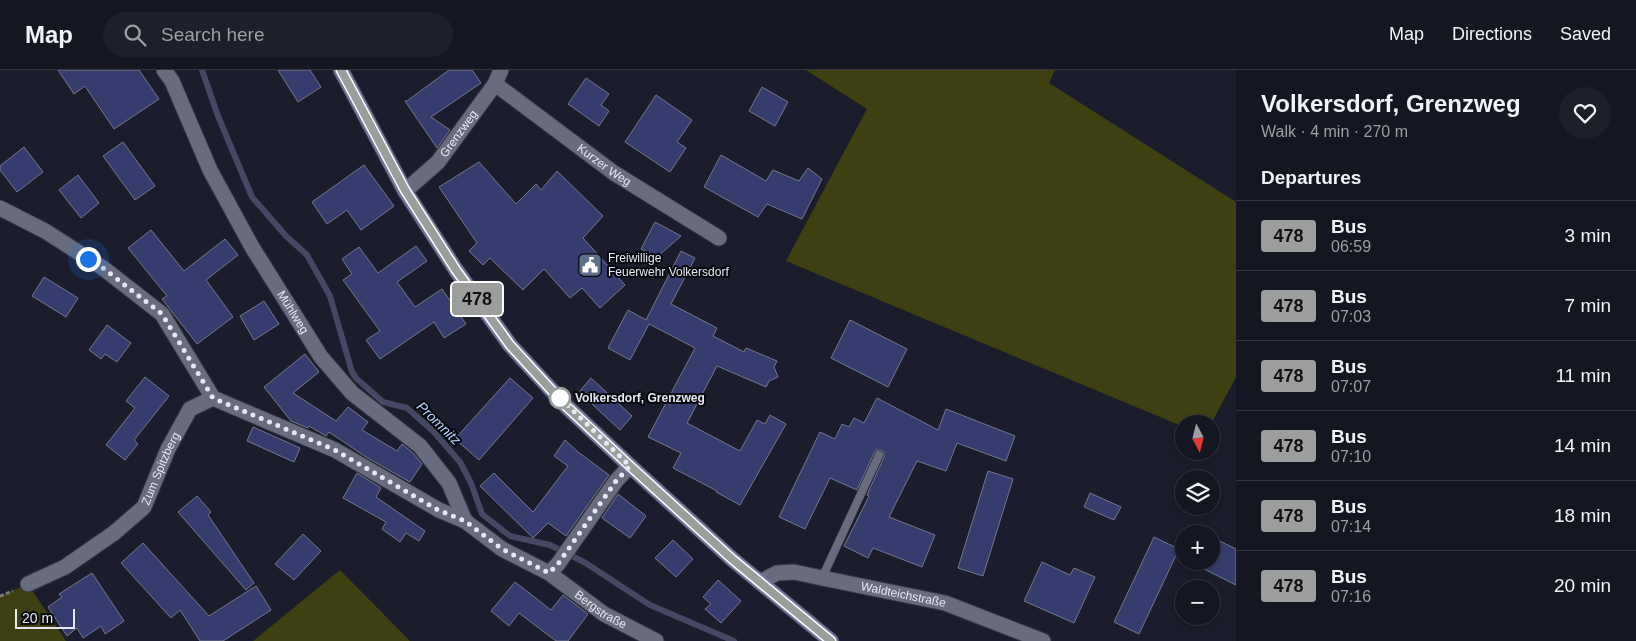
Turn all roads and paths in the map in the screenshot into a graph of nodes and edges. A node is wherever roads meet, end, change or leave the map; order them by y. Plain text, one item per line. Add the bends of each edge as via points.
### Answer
1 (164, 70) edge
2 (341, 70) edge
3 (498, 77) edge
4 (405, 190) junction
5 (0, 208) edge
6 (719, 238) dead end
7 (213, 398) junction
8 (879, 455) dead end
9 (630, 466) junction
10 (465, 521) junction
11 (554, 569) junction
12 (822, 578) junction
13 (760, 582) junction
14 (28, 584) dead end
15 (656, 641) edge
16 (831, 641) edge
17 (1043, 641) edge

1 - 10 street, Mühlweg via 172,81 210,170 252,247 321,356 352,393 420,446 449,482
2 - 4 main road
3 - 4 street, Grenzweg via 438,162
3 - 6 street, Kurzer Weg via 614,173
4 - 9 main road via 456,270 510,345 566,406
5 - 7 street via 45,231 95,263 162,314
7 - 10 street, Bergstraße via 335,450 438,510
7 - 14 street, Zum Spitzberg via 190,409 168,449 144,506 114,533 65,567
8 - 12 lane
9 - 11 street
9 - 13 main road
10 - 11 street, Bergstraße via 502,549
11 - 15 street, Bergstraße via 604,614
12 - 13 street, Waldteichstraße via 794,572 777,573
12 - 17 street, Waldteichstraße via 945,603
13 - 16 main road

